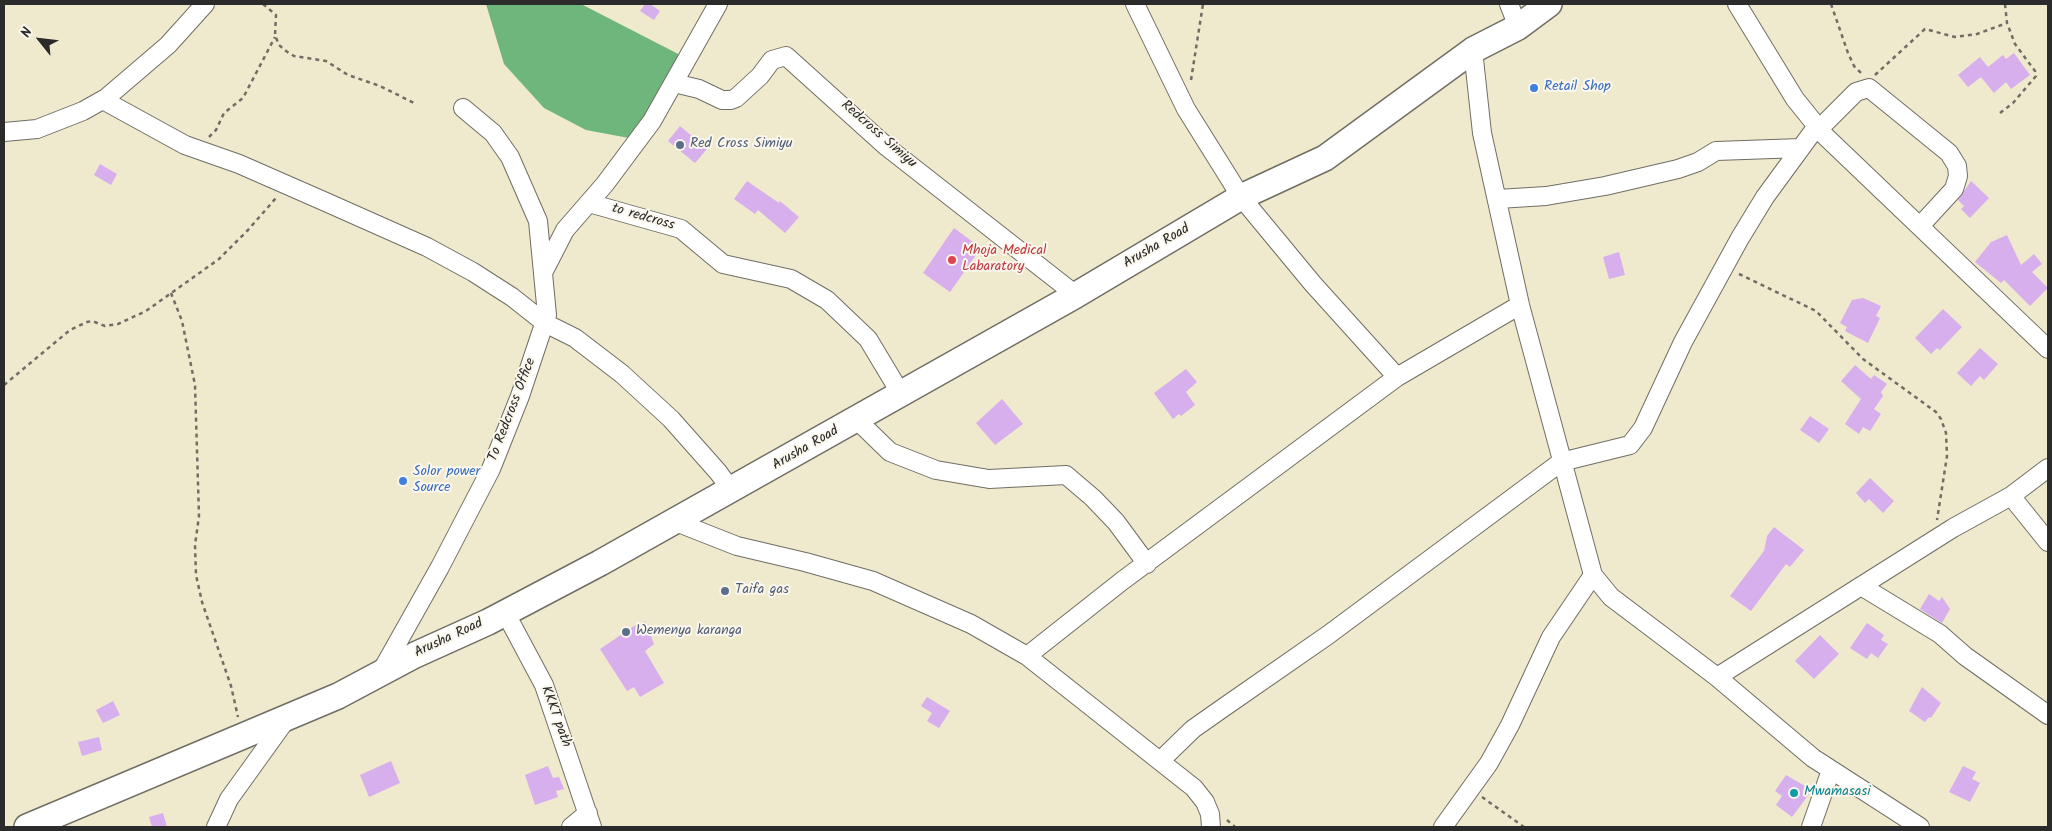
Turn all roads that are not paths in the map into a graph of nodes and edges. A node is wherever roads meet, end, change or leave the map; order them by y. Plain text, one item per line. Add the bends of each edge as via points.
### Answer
1 (205, 4) edge
2 (718, 4) edge
3 (1135, 4) edge
4 (1509, 4) edge
5 (1548, 4) edge
6 (1737, 4) edge
7 (1518, 27) junction
8 (1473, 50) junction
9 (674, 83) junction
10 (103, 100) junction
11 (463, 108) dead end
12 (1818, 128) junction
13 (4, 132) edge
14 (1801, 148) junction
15 (1241, 197) junction
16 (1498, 199) junction
17 (589, 204) junction
18 (1920, 226) junction
19 (544, 272) junction
20 (1076, 295) junction
21 (1520, 305) junction
22 (544, 323) junction
23 (2048, 348) edge
24 (1397, 377) junction
25 (901, 394) junction
26 (857, 420) junction
27 (1561, 462) junction
28 (2048, 468) edge
29 (732, 490) junction
30 (2011, 496) junction
31 (676, 522) junction
32 (2048, 542) edge
33 (1147, 564) junction
34 (1593, 575) junction
35 (1861, 586) junction
36 (505, 612) junction
37 (1027, 656) junction
38 (381, 673) junction
39 (1717, 677) junction
40 (2048, 714) edge
41 (288, 716) junction
42 (1160, 761) junction
43 (1831, 770) junction
44 (590, 820) edge
45 (27, 827) edge
46 (216, 827) edge
47 (571, 827) edge
48 (1211, 827) edge
49 (1443, 827) edge
50 (1811, 827) edge
51 (1920, 827) edge

1 - 10 street via 151,62
2 - 9 street
3 - 15 street via 1186,109
4 - 7 street
5 - 7 main road, Arusha Road
6 - 12 street via 1795,99
7 - 8 main road, Arusha Road
8 - 15 main road, Arusha Road via 1325,158
8 - 16 street via 1482,133
9 - 17 street via 652,121
9 - 20 street, Redcross Simiyu via 699,89 722,100 731,100 760,76 772,60 786,56 888,147
10 - 13 street via 37,129
10 - 22 street via 190,146 434,251 512,297
11 - 19 street, To Redcross Office via 493,133 510,157 538,221
12 - 14 street
12 - 18 street
12 - 18 street via 1866,85 1949,154 1957,166 1954,190
14 - 16 street via 1716,151 1678,169 1604,186 1546,196
14 - 27 street via 1766,197 1724,266 1683,342 1639,436 1630,445
15 - 20 main road, Arusha Road
15 - 24 street via 1313,284
16 - 21 street
17 - 19 street via 565,230
17 - 25 street, to redcross via 681,229 724,264 790,279 827,300 868,339
18 - 23 street
19 - 22 street, To Redcross Office via 547,315
20 - 25 main road, Arusha Road
21 - 24 street
21 - 27 street
22 - 29 street via 575,338 622,374 671,420
22 - 38 street, To Redcross Office via 491,469
24 - 33 street
25 - 26 main road, Arusha Road
26 - 29 main road, Arusha Road
26 - 33 street via 890,452 936,470 989,480 1066,475 1116,522
27 - 34 street
27 - 42 street via 1340,626 1194,729
28 - 30 street
29 - 31 main road, Arusha Road
30 - 32 street
30 - 35 street via 1932,540
31 - 36 main road, Arusha Road
31 - 37 street via 737,546 872,581 971,624
33 - 37 street
34 - 39 street via 1612,597
34 - 49 street via 1550,637 1510,725 1471,789
35 - 39 street
35 - 40 street via 1940,634 1965,656
36 - 38 main road, Arusha Road
36 - 44 street, KKKT path via 544,685
37 - 42 street
38 - 41 main road, Arusha Road via 338,696
39 - 43 street
41 - 45 main road, Arusha Road
41 - 46 street via 229,799
42 - 48 street via 1194,788 1205,802
43 - 50 street
43 - 51 street
44 - 47 street

